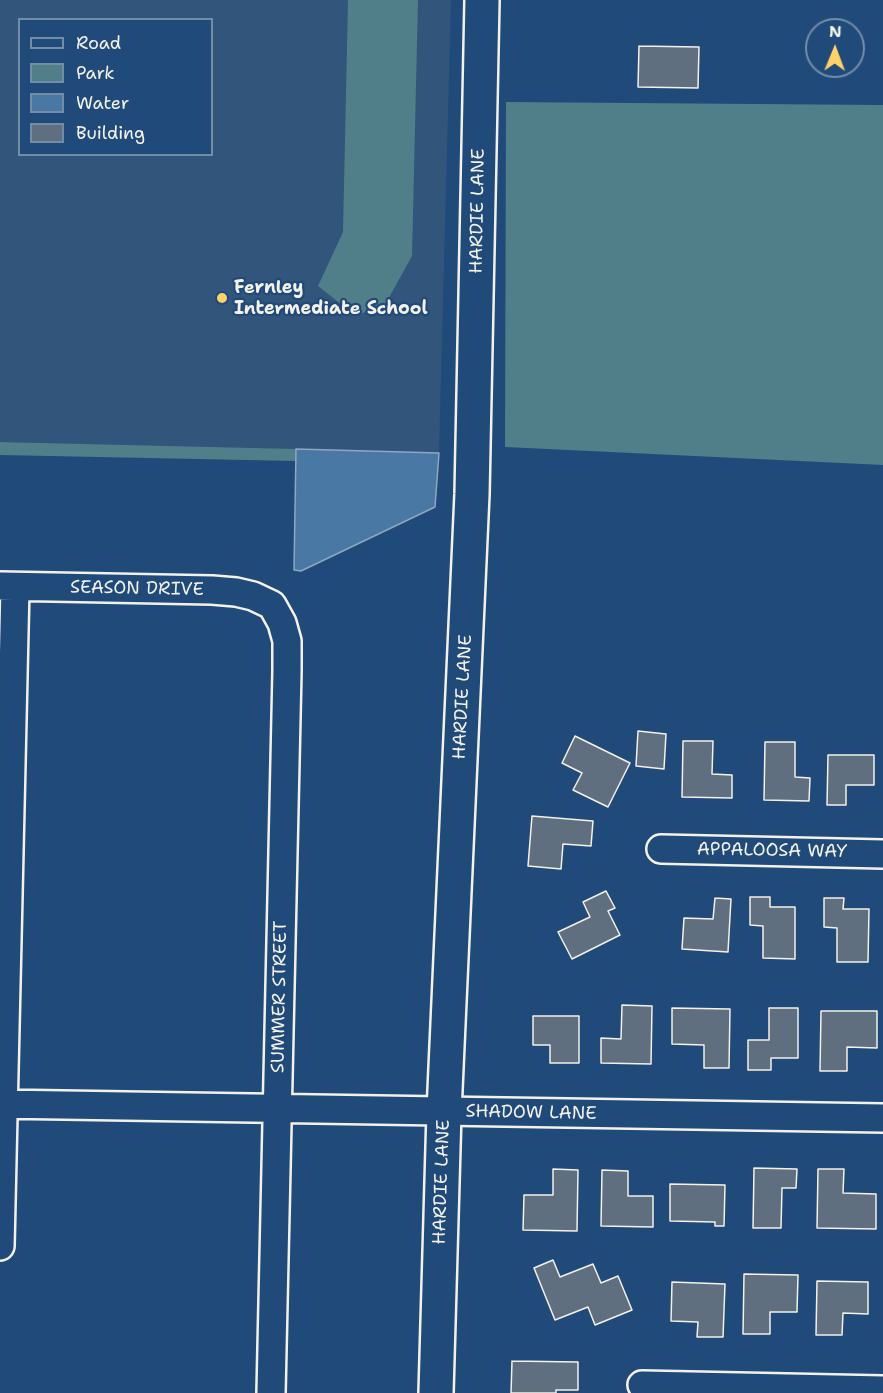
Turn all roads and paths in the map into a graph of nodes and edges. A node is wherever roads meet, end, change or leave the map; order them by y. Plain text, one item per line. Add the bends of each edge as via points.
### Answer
1 (482, 0) edge
2 (8, 586) edge
3 (272, 605) joint
4 (661, 849) dead end
5 (883, 854) edge
6 (2, 1104) edge
7 (277, 1109) junction
8 (444, 1112) junction
9 (883, 1118) edge
10 (0, 1246) edge
11 (642, 1385) dead end
12 (883, 1390) edge
13 (271, 1393) edge
14 (436, 1393) edge

1 - 8 street, HARDIE LANE via 472,494
2 - 3 street, SEASON DRIVE via 212,590 253,596
2 - 6 street
3 - 7 street, SUMMER STREET via 282,623 288,670
4 - 5 street, APPALOOSA WAY
6 - 7 street, SHADOW LANE
6 - 10 street
7 - 8 street, SHADOW LANE
7 - 13 street, SUMMER STREET
8 - 9 street, SHADOW LANE
8 - 14 street, HARDIE LANE
11 - 12 street

